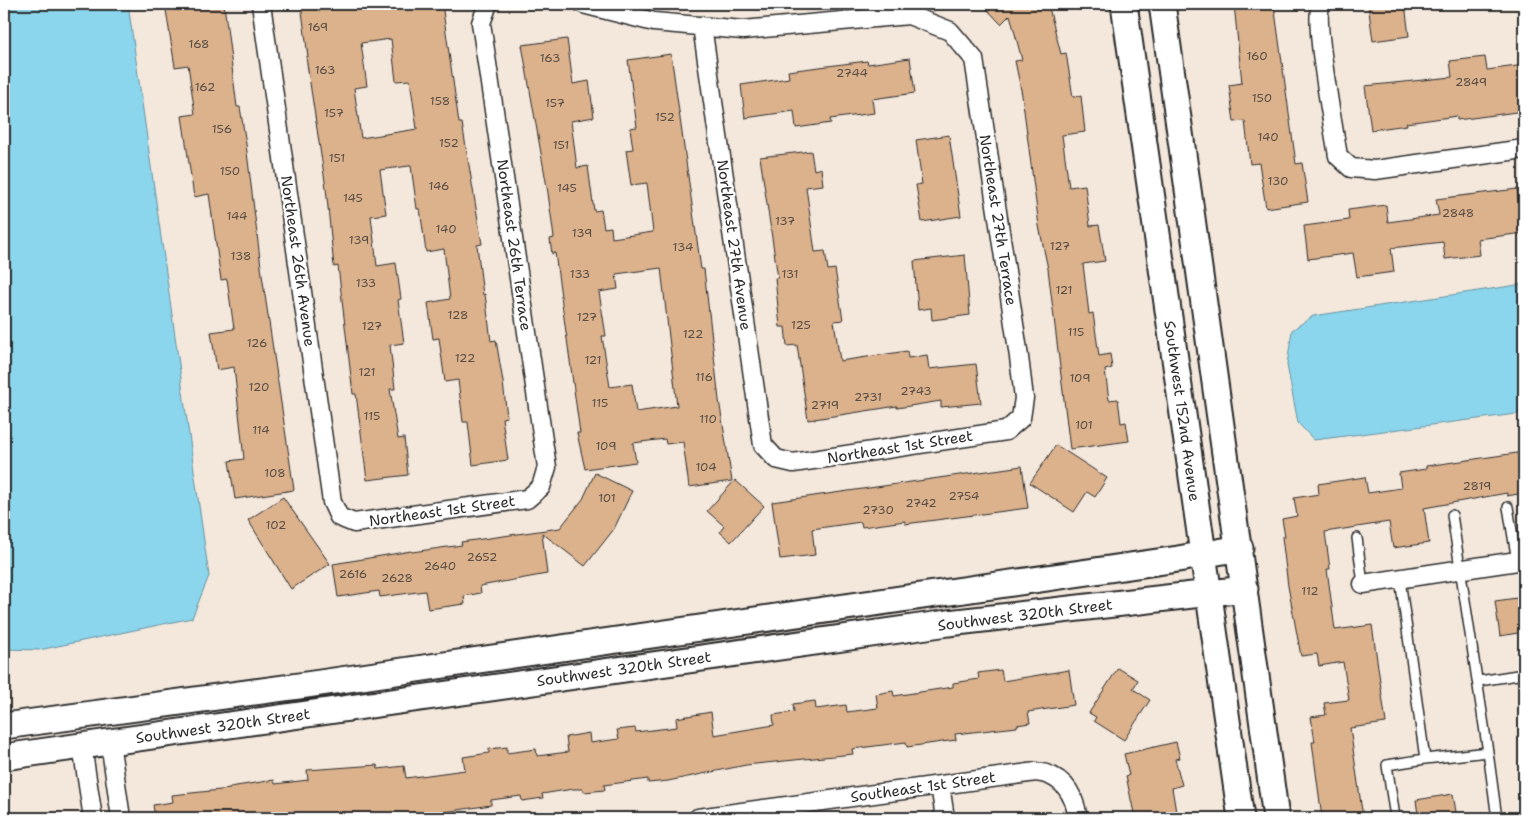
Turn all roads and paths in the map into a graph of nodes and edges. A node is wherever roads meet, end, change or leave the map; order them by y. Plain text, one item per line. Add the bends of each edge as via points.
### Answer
1 (261, 4) edge
2 (488, 4) edge
3 (583, 4) edge
4 (1124, 4) edge
5 (1162, 4) edge
6 (1320, 6) edge
7 (702, 26) junction
8 (1524, 149) edge
9 (1021, 418) joint
10 (776, 459) joint
11 (541, 487) joint
12 (1508, 508) dead end
13 (1452, 515) dead end
14 (339, 517) joint
15 (1357, 538) dead end
16 (1240, 548) junction
17 (1203, 555) junction
18 (1521, 561) edge
19 (1461, 570) junction
20 (1400, 579) junction
21 (1363, 584) joint
22 (1245, 589) junction
23 (1209, 594) junction
24 (1524, 674) edge
25 (1479, 681) junction
26 (92, 714) junction
27 (4, 726) edge
28 (96, 744) junction
29 (1488, 752) junction
30 (4, 757) edge
31 (1426, 759) junction
32 (940, 785) junction
33 (1496, 811) dead end
34 (1395, 817) dead end
35 (93, 818) edge
36 (121, 818) edge
37 (698, 818) edge
38 (945, 818) edge
39 (1078, 818) edge
40 (1241, 818) edge
41 (1276, 818) edge

1 - 14 street, Northeast 26th Avenue via 332,502
2 - 11 street, Northeast 26th Terrace via 481,23 546,467
3 - 7 street via 654,22
4 - 17 street, Southwest 152nd Avenue
5 - 16 street
6 - 8 street via 1338,156 1351,168 1375,170
7 - 9 street, Northeast 27th Terrace via 744,30 909,16 950,31 974,59 1019,357 1024,398
7 - 10 street, Northeast 27th Avenue via 763,445
9 - 10 street, Northeast 1st Street via 1006,431 793,464
11 - 14 street, Northeast 1st Street via 527,499 354,523
12 - 18 lane
13 - 19 lane
15 - 21 lane
16 - 17 street, Southwest 320th Street
16 - 22 street
17 - 23 street, Southwest 152nd Avenue
17 - 26 street, Southwest 320th Street
18 - 19 street
19 - 20 street
19 - 25 lane
20 - 21 street
20 - 31 lane
22 - 23 street, Southwest 320th Street
22 - 41 street
23 - 28 street, Southwest 320th Street via 948,623
23 - 40 street, Southwest 152nd Avenue
24 - 25 lane
25 - 29 lane
26 - 27 street, Southwest 320th Street
26 - 28 street
28 - 30 street, Southwest 320th Street
28 - 35 street
28 - 36 street
29 - 31 lane
29 - 33 lane
31 - 34 lane via 1388,765
32 - 37 street, Southeast 1st Street
32 - 38 street
32 - 39 street, Southeast 1st Street via 1036,772 1059,779 1072,795

